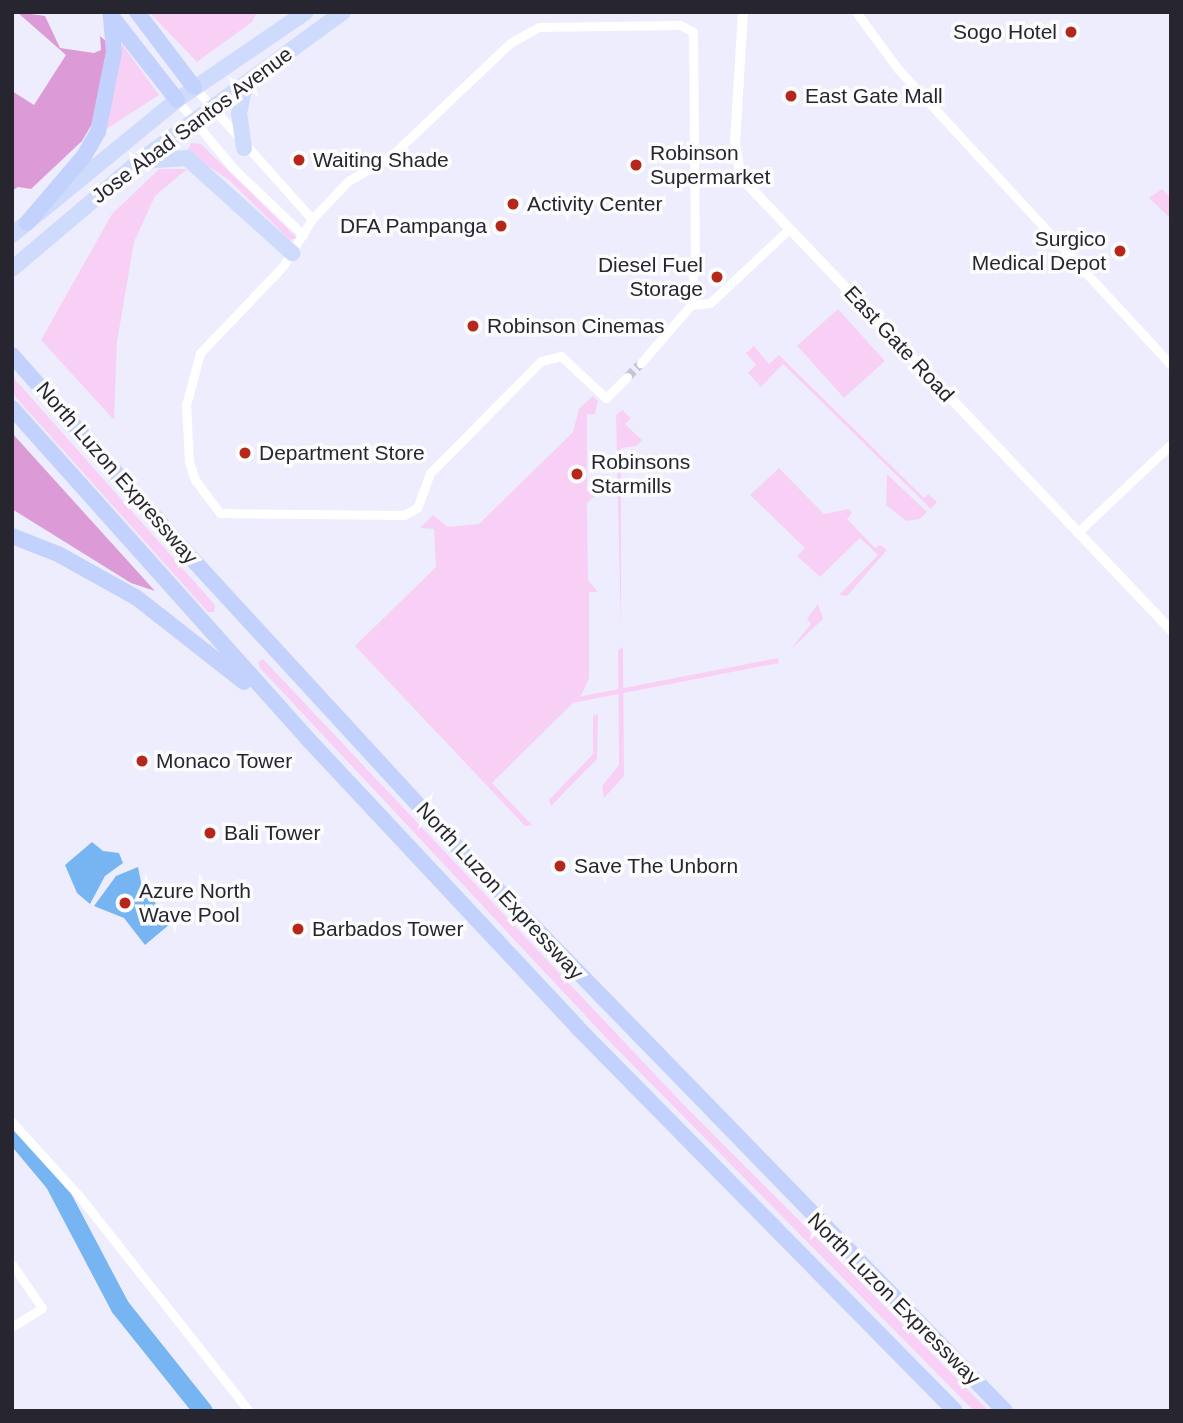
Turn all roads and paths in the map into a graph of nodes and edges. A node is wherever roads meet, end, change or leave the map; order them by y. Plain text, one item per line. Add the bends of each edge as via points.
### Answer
1 (137, 12) edge
2 (306, 12) edge
3 (343, 12) edge
4 (743, 12) edge
5 (856, 12) edge
6 (109, 14) edge
7 (245, 84) junction
8 (194, 88) junction
9 (177, 100) junction
10 (211, 108) junction
11 (193, 121) junction
12 (244, 148) junction
13 (138, 162) junction
14 (312, 219) junction
15 (27, 223) junction
16 (789, 229) junction
17 (303, 234) junction
18 (12, 235) edge
19 (292, 253) junction
20 (12, 269) edge
21 (691, 305) junction
22 (12, 355) edge
23 (641, 363) tunnel mouth
24 (1171, 365) edge
25 (626, 377) tunnel mouth
26 (12, 408) edge
27 (1171, 444) edge
28 (1077, 533) junction
29 (12, 536) edge
30 (1171, 631) edge
31 (306, 737) junction
32 (12, 1122) edge
33 (12, 1264) edge
34 (12, 1327) edge
35 (249, 1411) edge
36 (955, 1411) edge
37 (1005, 1411) edge

1 - 8 highway
2 - 8 highway, Jose Abad Santos Avenue
3 - 7 highway, Jose Abad Santos Avenue
4 - 16 street, East Gate Road via 737,159 749,186
5 - 24 street via 898,69
6 - 9 highway
6 - 15 highway via 114,52 97,132 85,156
7 - 10 highway, Jose Abad Santos Avenue
7 - 12 highway via 239,113
8 - 9 highway, Jose Abad Santos Avenue
8 - 10 street
9 - 11 street
9 - 15 highway, Jose Abad Santos Avenue
10 - 11 highway, Jose Abad Santos Avenue
10 - 12 street
11 - 13 highway, Jose Abad Santos Avenue
11 - 17 street via 233,168
12 - 14 street
13 - 19 highway via 187,158
13 - 20 highway, Jose Abad Santos Avenue
14 - 17 street
14 - 21 street via 348,181 389,158 528,31 567,24 687,26 694,39
15 - 18 highway, Jose Abad Santos Avenue
16 - 21 street via 710,303
16 - 28 street, East Gate Road
17 - 19 street
19 - 25 street via 200,353 192,369 186,405 189,463 195,481 220,513 404,515 417,508 430,473 541,361 561,356 606,398
21 - 23 street
22 - 37 highway, North Luzon Expressway via 468,859
26 - 31 highway, North Luzon Expressway
27 - 28 street
28 - 30 street, East Gate Road
29 - 31 highway via 83,566 156,610
31 - 36 highway, North Luzon Expressway via 578,1028
32 - 35 street via 80,1197
33 - 34 street via 42,1308

